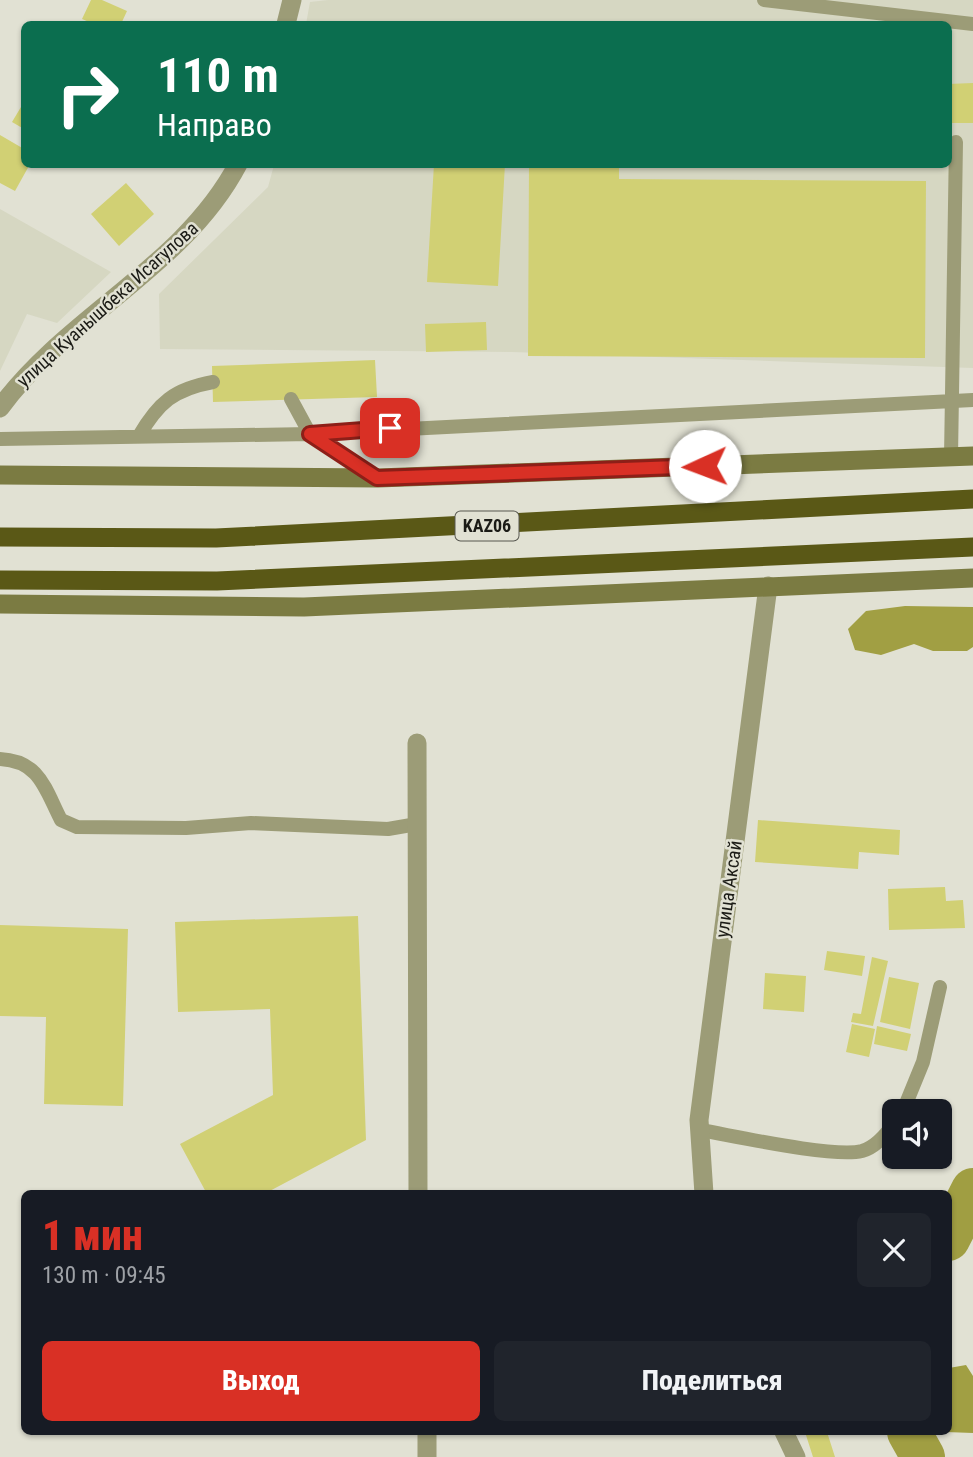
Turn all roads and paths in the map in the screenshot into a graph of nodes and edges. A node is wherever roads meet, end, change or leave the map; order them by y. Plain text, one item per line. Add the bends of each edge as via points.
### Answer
1 (292, 0) edge
2 (764, 0) edge
3 (884, 7) edge
4 (287, 21) edge
5 (973, 24) edge
6 (956, 142) dead end
7 (236, 168) edge
8 (213, 382) dead end
9 (291, 399) dead end
10 (952, 400) junction
11 (973, 400) edge
12 (0, 408) edge
13 (310, 434) junction
14 (139, 436) junction
15 (0, 439) edge
16 (973, 456) edge
17 (951, 457) junction
18 (0, 475) edge
19 (377, 478) junction
20 (973, 499) edge
21 (0, 537) edge
22 (973, 547) edge
23 (973, 578) edge
24 (0, 580) edge
25 (768, 586) junction
26 (0, 604) edge
27 (417, 743) dead end
28 (0, 760) edge
29 (417, 824) junction
30 (940, 987) dead end
31 (907, 1099) edge
32 (700, 1130) junction
33 (882, 1139) edge
34 (418, 1190) edge
35 (704, 1190) edge
36 (427, 1435) edge
37 (785, 1435) edge
38 (427, 1457) edge
39 (796, 1457) edge

1 - 4 street
2 - 3 lane
3 - 5 lane
6 - 10 lane
7 - 12 street, улица Куанышбека Исагулова via 226,188 191,230 23,377
8 - 14 lane via 189,386 156,408
9 - 13 lane
10 - 11 lane
10 - 13 lane
10 - 17 lane
13 - 14 lane
13 - 19 lane
14 - 15 lane
16 - 17 main road
17 - 19 main road
18 - 19 main road
20 - 21 highway, KАZ06 via 229,538
22 - 24 highway, KАZ06 via 217,581
23 - 25 main road
25 - 26 main road via 304,607
25 - 32 street, улица Аксай
27 - 29 street
28 - 29 lane via 18,760 36,771 61,820 77,827 251,824 388,830
29 - 34 street
30 - 31 lane via 923,1062
32 - 33 lane via 850,1151 863,1151
32 - 35 street, улица Аксай
36 - 38 street
37 - 39 street

